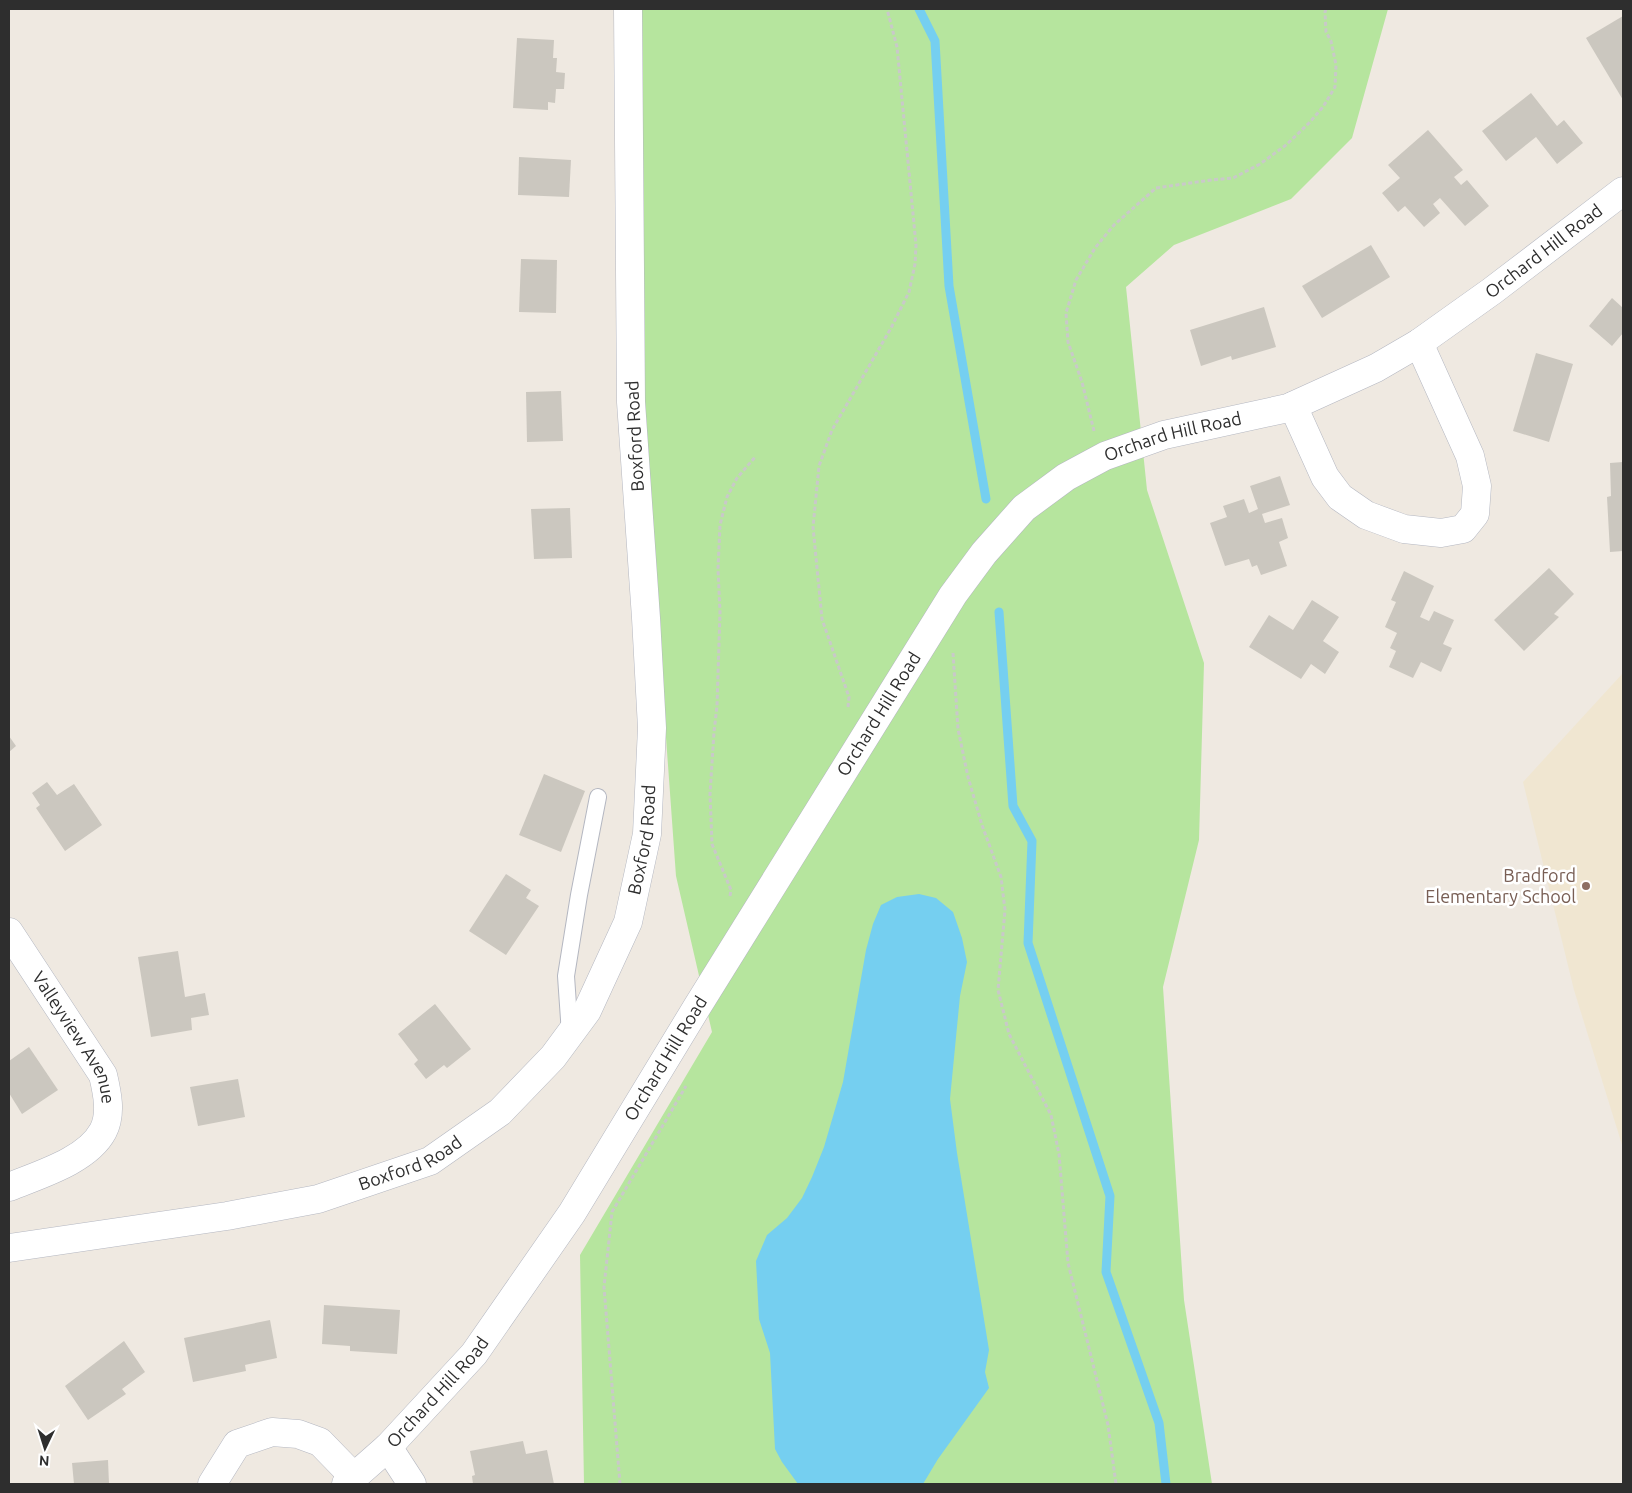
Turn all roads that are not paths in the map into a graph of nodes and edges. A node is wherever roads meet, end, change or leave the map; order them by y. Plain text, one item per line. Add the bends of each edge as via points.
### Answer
1 (628, 9) edge
2 (1623, 191) edge
3 (1419, 343) junction
4 (1293, 406) junction
5 (598, 797) dead end
6 (9, 932) edge
7 (570, 1034) junction
8 (9, 1187) edge
9 (9, 1248) edge
10 (388, 1447) junction
11 (350, 1481) edge
12 (212, 1484) edge
13 (412, 1484) edge

1 - 7 street, Boxford Road via 631,402 652,728 647,834 628,922 587,1011
2 - 3 street, Orchard Hill Road via 1492,292
3 - 4 street, Orchard Hill Road via 1376,368
3 - 4 street via 1470,456 1477,486 1475,514 1463,529 1441,533 1404,529 1366,516 1340,497 1325,477
4 - 10 street, Orchard Hill Road via 1164,435 1105,456 1066,477 1024,508 984,553 953,595 572,1213 474,1354
5 - 7 lane via 566,976
6 - 8 street, Valleyview Avenue via 103,1074 108,1094 103,1131 87,1151
7 - 9 street, Boxford Road via 553,1057 500,1112 430,1161 318,1199 227,1216
10 - 11 street, Orchard Hill Road
10 - 13 street
11 - 12 street via 320,1442 298,1434 272,1432 237,1444

